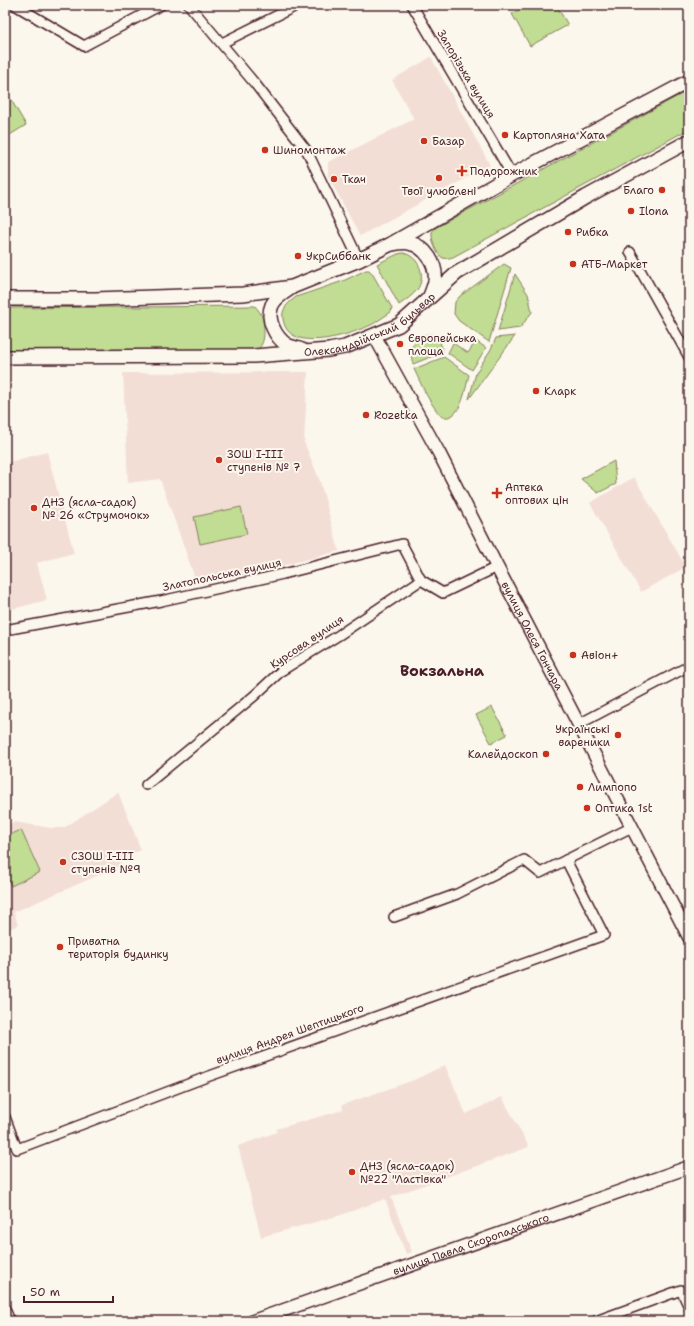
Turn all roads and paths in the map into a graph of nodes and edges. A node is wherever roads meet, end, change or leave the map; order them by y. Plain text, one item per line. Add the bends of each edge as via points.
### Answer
1 (14, 5) edge
2 (161, 5) edge
3 (190, 5) edge
4 (298, 5) edge
5 (412, 5) edge
6 (222, 43) junction
7 (689, 81) edge
8 (689, 141) edge
9 (512, 175) junction
10 (391, 244) junction
11 (630, 252) dead end
12 (359, 260) junction
13 (292, 287) junction
14 (430, 296) junction
15 (5, 299) edge
16 (374, 335) junction
17 (308, 352) junction
18 (5, 357) edge
19 (689, 357) edge
20 (497, 567) junction
21 (421, 580) junction
22 (5, 630) edge
23 (689, 666) edge
24 (580, 724) junction
25 (146, 785) dead end
26 (632, 827) junction
27 (566, 860) junction
28 (394, 917) dead end
29 (689, 937) edge
30 (5, 1117) edge
31 (689, 1167) edge
32 (689, 1307) edge
33 (5, 1309) edge
34 (10, 1321) edge
35 (252, 1321) edge
36 (596, 1321) edge

1 - 2 street via 84,46
3 - 6 street
4 - 6 street
5 - 9 street, Запорізька вулиця
6 - 12 street via 307,151
7 - 9 main road
8 - 14 main road, Олександрійський бульвар via 586,197 457,273
9 - 10 main road
10 - 12 main road
10 - 14 main road via 408,242 418,245 428,255 435,271 435,282
11 - 19 street
12 - 13 main road
13 - 15 main road via 243,294
13 - 17 main road via 279,296 272,306 273,327 278,337 288,346
14 - 16 main road, Олександрійський бульвар via 399,325
16 - 17 main road, Олександрійський бульвар via 345,347
16 - 20 street, вулиця Олеся Гончара via 439,453
17 - 18 main road, Олександрійський бульвар via 254,356
20 - 21 street via 443,593
20 - 24 street, вулиця Олеся Гончара
21 - 22 street, Златопольська вулиця via 402,544 161,601
21 - 25 street, Курсова вулиця via 281,671
23 - 24 street
24 - 26 street, вулиця Олеся Гончара
26 - 27 street
26 - 29 street, вулиця Олеся Гончара
27 - 28 street via 540,873 524,860 457,894
27 - 30 street, вулиця Андрея Шептицького via 604,935 204,1078 17,1149
31 - 35 street, вулиця Павла Скоропадського
32 - 36 street via 681,1290
33 - 34 street

